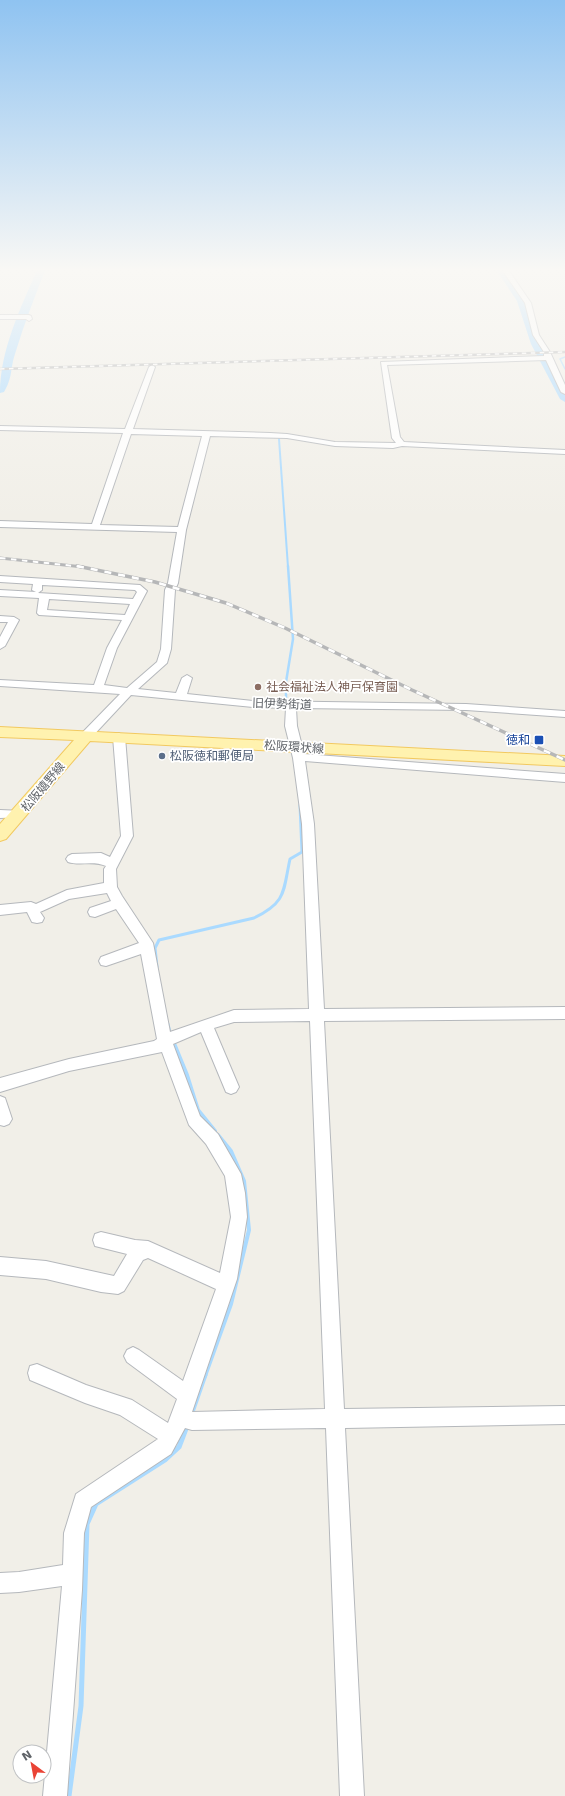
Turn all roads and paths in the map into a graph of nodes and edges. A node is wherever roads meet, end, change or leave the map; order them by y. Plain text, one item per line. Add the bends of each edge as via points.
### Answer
1 (547, 352) edge
2 (548, 358) junction
3 (152, 367) dead end
4 (565, 392) edge
5 (0, 428) edge
6 (128, 431) junction
7 (207, 433) junction
8 (402, 444) junction
9 (565, 452) edge
10 (0, 524) edge
11 (96, 527) junction
12 (182, 530) junction
13 (0, 579) edge
14 (38, 582) junction
15 (0, 593) edge
16 (39, 597) junction
17 (136, 602) junction
18 (127, 618) junction
19 (0, 619) edge
20 (0, 645) edge
21 (187, 678) dead end
22 (0, 683) edge
23 (98, 688) junction
24 (128, 692) junction
25 (180, 697) junction
26 (291, 705) junction
27 (565, 714) edge
28 (0, 732) edge
29 (84, 737) junction
30 (120, 737) junction
31 (297, 753) junction
32 (565, 762) edge
33 (565, 778) edge
34 (0, 814) edge
35 (19, 814) junction
36 (0, 836) edge
37 (72, 859) dead end
38 (112, 864) junction
39 (110, 886) junction
40 (119, 903) junction
41 (0, 910) edge
42 (95, 912) dead end
43 (147, 946) junction
44 (106, 961) dead end
45 (565, 1013) edge
46 (316, 1016) junction
47 (205, 1025) junction
48 (165, 1041) junction
49 (0, 1085) edge
50 (231, 1087) dead end
51 (0, 1103) edge
52 (4, 1119) dead end
53 (101, 1240) dead end
54 (148, 1249) junction
55 (0, 1266) edge
56 (228, 1280) junction
57 (133, 1356) dead end
58 (37, 1373) dead end
59 (188, 1395) junction
60 (565, 1415) edge
61 (180, 1417) junction
62 (336, 1420) junction
63 (171, 1436) junction
64 (72, 1574) junction
65 (0, 1583) edge
66 (55, 1796) edge
67 (352, 1796) edge

1 - 2 street
2 - 4 street
2 - 8 street via 383,364 396,438
3 - 6 street
5 - 6 street
6 - 7 street
6 - 11 street
7 - 8 street via 286,436 335,444
7 - 12 street
8 - 9 street
10 - 11 street
11 - 12 street
12 - 24 street via 170,590 165,654 162,663
13 - 14 street
14 - 16 street
14 - 17 street via 137,587 142,590
15 - 16 street
16 - 17 street
16 - 18 street via 42,613
17 - 18 street
18 - 23 street via 112,648
19 - 20 street via 14,620
21 - 25 street
22 - 23 street, 旧伊勢街道
23 - 24 street, 旧伊勢街道
24 - 25 street, 旧伊勢街道
24 - 29 street
25 - 26 street, 旧伊勢街道
26 - 27 street, 旧伊勢街道 via 466,707
26 - 31 street via 291,726
28 - 29 main road, 松阪環状線
29 - 30 main road, 松阪環状線
29 - 35 main road, 松阪嬉野線
30 - 31 main road, 松阪環状線
30 - 38 street via 127,836
31 - 32 main road, 松阪環状線
31 - 33 street
31 - 46 street via 300,800 308,824
34 - 35 street
35 - 36 main road, 松阪嬉野線
37 - 38 street via 101,858
38 - 39 street
39 - 40 street
39 - 41 street via 67,895 39,912 31,907
40 - 42 street
40 - 43 street
43 - 44 street
43 - 48 street via 154,995
45 - 46 street
46 - 47 street via 234,1016
46 - 62 street
47 - 48 street
47 - 50 street
48 - 49 street via 158,1047 69,1064
48 - 56 street via 194,1120 212,1139 233,1174 239,1217
51 - 52 street
53 - 54 street
54 - 55 street via 137,1254 118,1285 46,1270
54 - 56 street via 221,1282
56 - 59 street
57 - 59 street
58 - 63 street via 85,1394 125,1407
59 - 61 street
60 - 62 street
61 - 62 street via 192,1422
61 - 63 street
62 - 67 street
63 - 64 street via 164,1447 83,1501 74,1533
64 - 65 street
64 - 66 street

